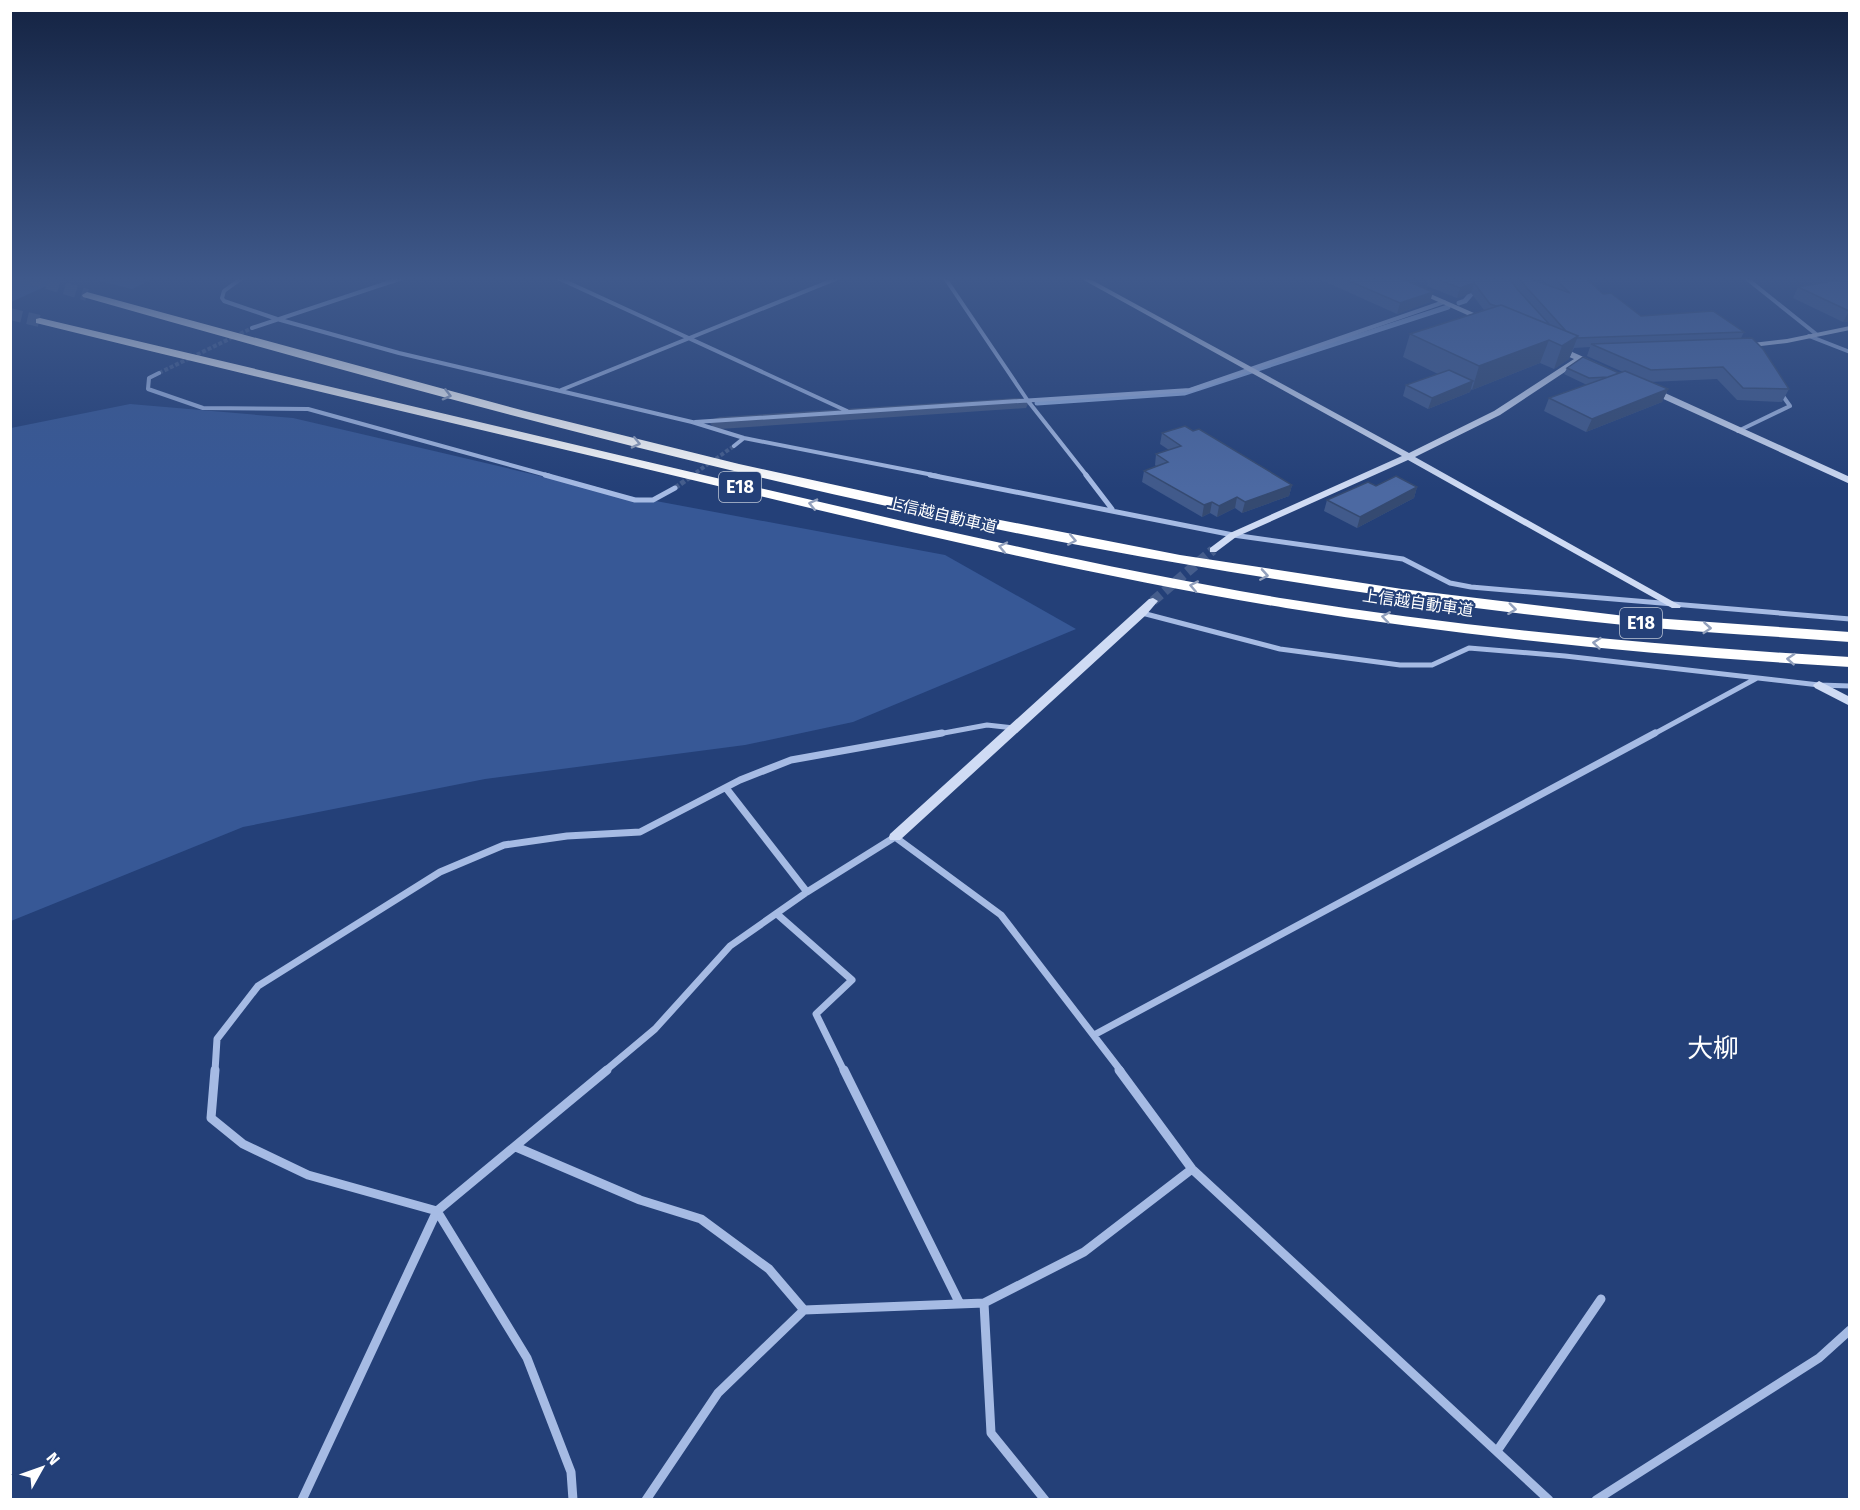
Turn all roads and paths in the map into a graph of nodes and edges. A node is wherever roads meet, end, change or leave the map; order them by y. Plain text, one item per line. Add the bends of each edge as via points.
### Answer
1 (157, 348) edge
2 (280, 348) edge
3 (383, 348) edge
4 (663, 348) edge
5 (711, 348) edge
6 (993, 348) edge
7 (1215, 348) edge
8 (1312, 348) edge
9 (1557, 348) edge
10 (1563, 348) edge
11 (1753, 348) edge
12 (1590, 351) edge
13 (1566, 352) junction
14 (1757, 354) edge
15 (1578, 359) junction
16 (1599, 368) edge
17 (1254, 369) junction
18 (159, 373) dead end
19 (1640, 385) edge
20 (1779, 389) edge
21 (560, 391) junction
22 (1028, 401) junction
23 (847, 411) junction
24 (692, 422) junction
25 (1738, 431) junction
26 (744, 438) junction
27 (734, 446) tunnel mouth
28 (1410, 456) junction
29 (1850, 481) edge
30 (675, 488) tunnel mouth
31 (1112, 510) junction
32 (1233, 535) junction
33 (1213, 550) tunnel mouth
34 (1153, 601) tunnel mouth
35 (1676, 606) junction
36 (1142, 614) junction
37 (1850, 619) edge
38 (1850, 637) edge
39 (1850, 662) edge
40 (1757, 678) junction
41 (1820, 685) junction
42 (1850, 686) edge
43 (1850, 702) edge
44 (1015, 728) junction
45 (726, 788) junction
46 (895, 837) junction
47 (807, 892) junction
48 (777, 914) junction
49 (1094, 1035) junction
50 (516, 1147) junction
51 (1192, 1169) junction
52 (437, 1211) junction
53 (1601, 1299) dead end
54 (984, 1303) junction
55 (960, 1304) junction
56 (804, 1310) junction
57 (1850, 1330) edge
58 (1497, 1451) junction
59 (302, 1500) edge
60 (573, 1500) edge
61 (646, 1500) edge
62 (1045, 1500) edge
63 (1550, 1500) edge
64 (1596, 1500) edge

39 -> 1 highway, 上信越自動車道 / E18 via 1674,651 1444,626 1208,589 981,542
2 -> 38 highway, 上信越自動車道 / E18 via 649,446 949,515 1218,567 1434,600 1667,625
3 - 21 street
4 - 21 street
5 - 23 street
6 - 22 street
7 - 17 street
8 - 17 street
9 - 13 street
10 - 13 street
11 - 14 street
12 - 13 street
13 - 15 street
15 - 16 street
15 - 28 street via 1497,413
17 - 22 street via 1190,390
17 - 28 street
18 - 30 street via 149,378 148,389 203,408 308,409 635,500 653,500
19 - 25 street
20 - 25 street via 1790,406
21 - 24 street
22 - 23 street
22 - 31 street
23 - 24 street
24 - 26 street
25 - 29 street
26 - 27 street
26 - 31 street
28 - 32 street
28 - 35 street
31 - 32 street
32 - 33 street
32 - 35 street via 1403,559 1450,583 1471,587
34 - 36 street
35 - 37 street
36 - 40 street via 1280,649 1400,666 1432,665 1469,648
36 - 44 street
40 - 41 street
40 - 49 street
41 - 42 street
41 - 43 street
44 - 45 street via 987,725 791,760
44 - 46 street
45 - 47 street
45 - 52 street via 640,832 504,845 440,872 258,986 217,1039 211,1118 243,1144 308,1176
46 - 47 street
46 - 49 street via 1001,915
47 - 48 street
48 - 50 street via 730,946 655,1029
48 - 55 street via 852,980 816,1014
49 - 51 street
50 - 52 street
50 - 56 street via 640,1200 701,1220 769,1269
51 - 54 street via 1084,1252
51 - 58 street
52 - 59 street
52 - 60 street via 527,1358 571,1472
53 - 58 street
54 - 55 street
54 - 62 street via 991,1433
55 - 56 street
56 - 61 street via 718,1393
57 - 64 street via 1819,1358
58 - 63 street

